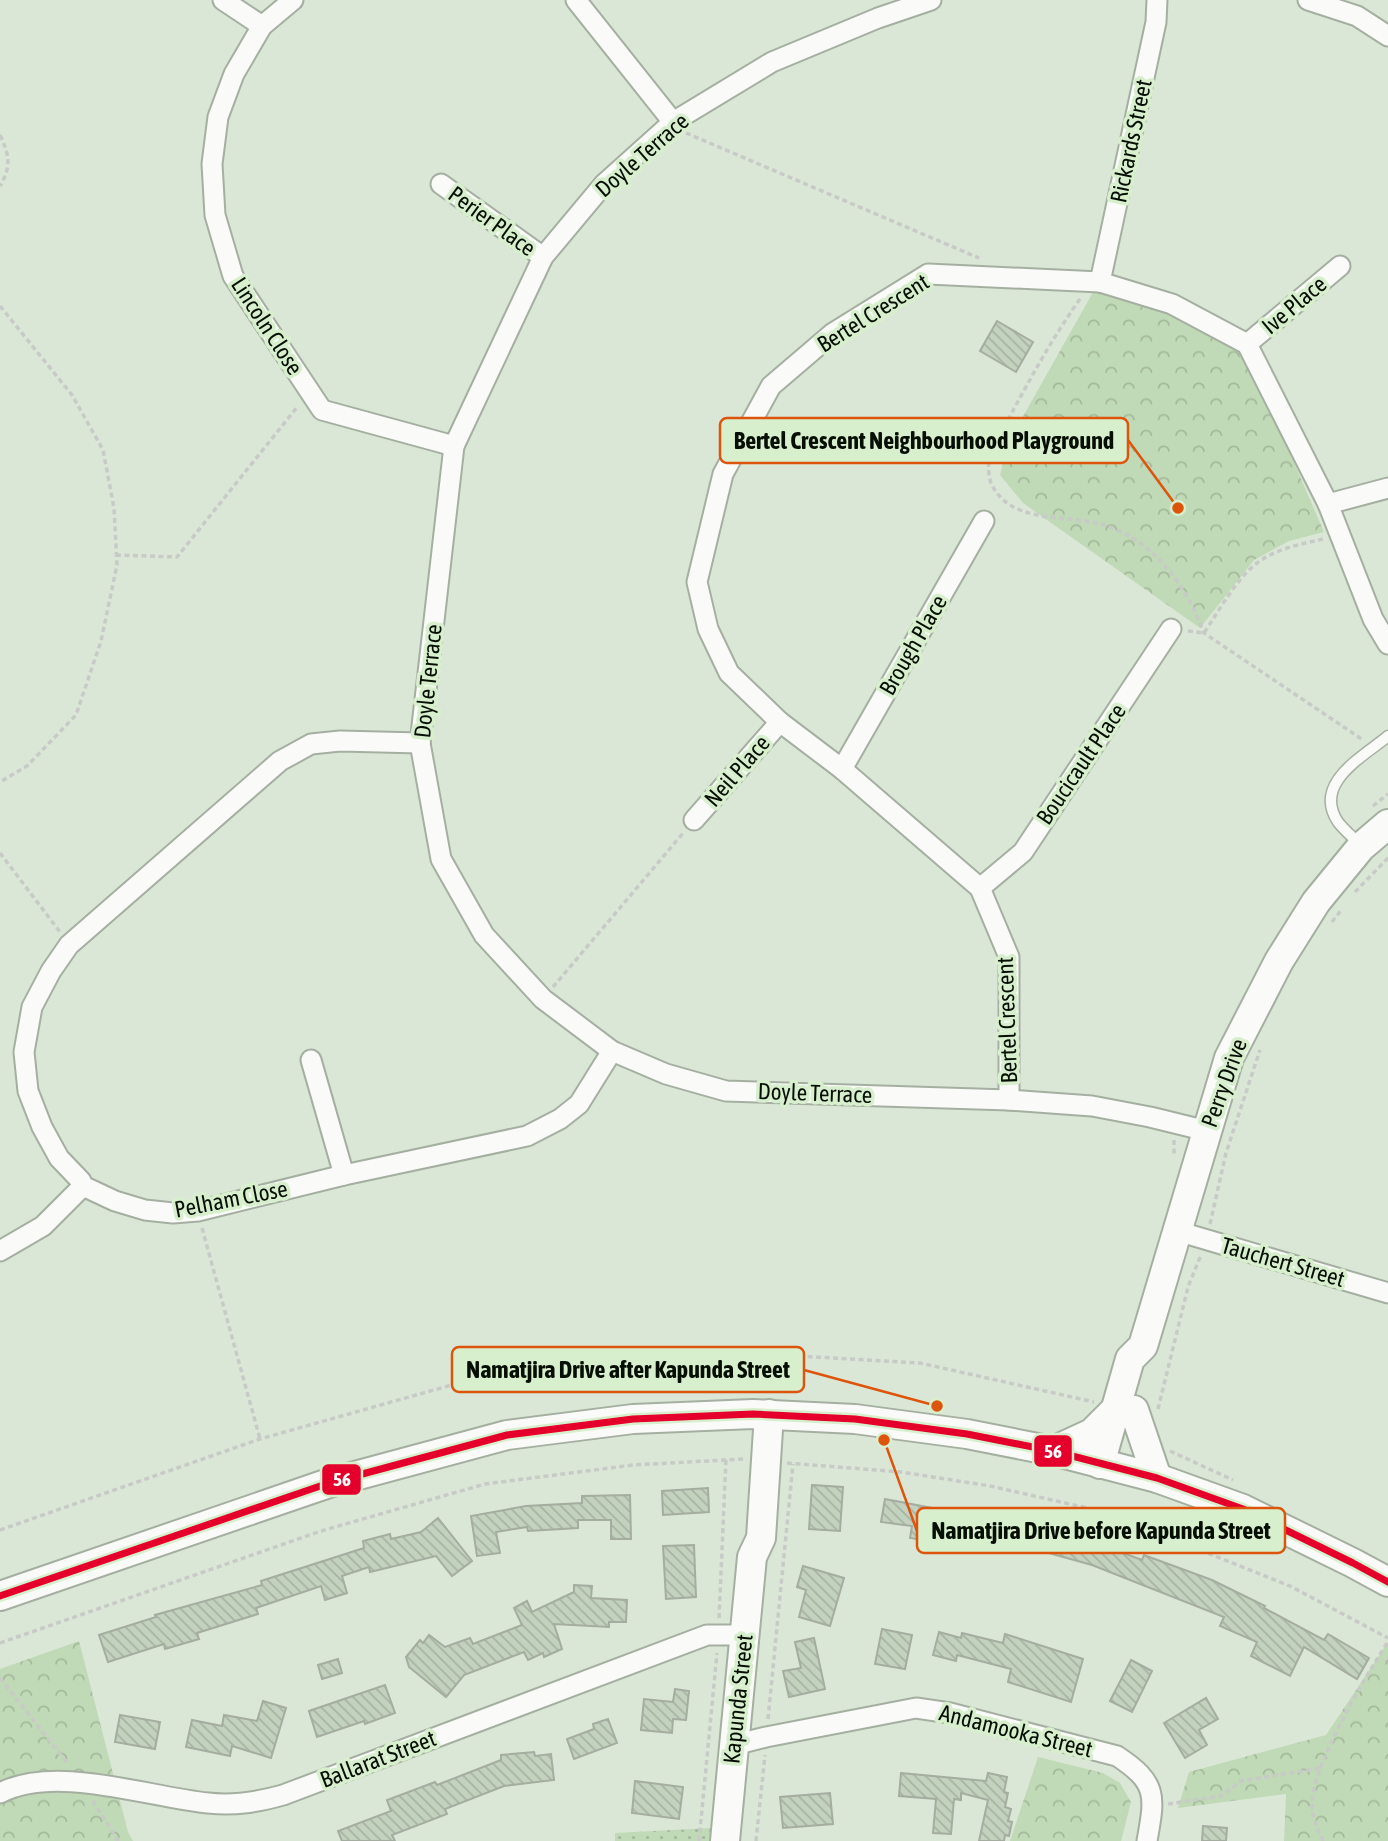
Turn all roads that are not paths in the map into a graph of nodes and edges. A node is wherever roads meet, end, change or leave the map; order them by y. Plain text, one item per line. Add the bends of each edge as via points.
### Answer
1 (223, 0) edge
2 (293, 0) edge
3 (576, 0) edge
4 (931, 0) edge
5 (1157, 0) edge
6 (1308, 0) edge
7 (1362, 8) edge
8 (262, 26) junction
9 (1388, 36) edge
10 (673, 122) junction
11 (441, 184) dead end
12 (543, 257) junction
13 (1340, 266) dead end
14 (1100, 282) junction
15 (1247, 344) junction
16 (454, 446) junction
17 (1388, 488) edge
18 (1328, 504) junction
19 (984, 521) dead end
20 (1171, 629) road end
21 (1388, 644) edge
22 (780, 722) junction
23 (1388, 736) edge
24 (420, 743) junction
25 (842, 769) junction
26 (694, 820) road end
27 (1388, 824) edge
28 (1361, 847) junction
29 (980, 888) junction
30 (612, 1051) junction
31 (311, 1060) dead end
32 (1009, 1100) junction
33 (1207, 1131) junction
34 (344, 1175) junction
35 (83, 1186) junction
36 (1177, 1231) junction
37 (0, 1251) edge
38 (1388, 1293) edge
39 (1136, 1410) junction
40 (761, 1414) junction
41 (1053, 1451) junction
42 (1109, 1466) junction
43 (1157, 1479) junction
44 (1388, 1582) edge
45 (0, 1596) edge
46 (745, 1635) junction
47 (734, 1745) junction
48 (0, 1794) edge
49 (725, 1841) edge
50 (1147, 1841) edge

1 - 8 street
2 - 8 street, Lincoln Close
3 - 10 street
4 - 10 street, Doyle Terrace via 772,62
5 - 14 street, Rickards Street
6 - 7 street
7 - 9 street
8 - 16 street, Lincoln Close via 234,74 218,117 212,164 215,215 233,276 322,410
10 - 12 street, Doyle Terrace via 604,184
11 - 12 street, Perier Place
12 - 16 street, Doyle Terrace
13 - 15 street, Ive Place
14 - 15 street, Bertel Crescent via 1172,304
14 - 22 street, Bertel Crescent via 928,274 833,333 771,386 723,474 697,582 708,629 729,673
15 - 18 street
16 - 24 street, Doyle Terrace
17 - 18 street
18 - 21 street via 1373,619
19 - 25 street, Brough Place
20 - 29 street, Boucicault Place via 1023,852
22 - 25 street, Bertel Crescent
22 - 26 street, Neil Place
23 - 28 lane via 1332,787 1339,823
24 - 30 street, Doyle Terrace via 442,859 484,934 543,999
24 - 35 street, Pelham Close via 311,744 280,761 69,945 32,1007 24,1052 28,1091 42,1127 59,1158
25 - 29 street, Bertel Crescent
27 - 28 main road, Perry Drive
28 - 33 main road, Perry Drive via 1316,902 1279,961 1229,1058
29 - 32 street, Bertel Crescent via 1009,957
30 - 32 street, Doyle Terrace via 666,1074 726,1091
30 - 34 street, Pelham Close via 579,1104 527,1136
31 - 34 street
32 - 33 street, Doyle Terrace via 1092,1106
33 - 36 main road, Perry Drive
34 - 35 street, Pelham Close via 173,1213 145,1210
35 - 37 street via 43,1226
36 - 38 street, Tauchert Street
36 - 39 main road, Perry Drive via 1143,1346 1130,1359
39 - 41 main road
39 - 42 main road, Perry Drive
39 - 43 main road
40 - 41 main road via 876,1421
40 - 45 main road via 633,1419 507,1434 329,1483
40 - 46 main road, Kapunda Street via 746,1537 752,1558
41 - 42 main road
42 - 43 main road
43 - 44 main road via 1242,1509
46 - 47 main road, Kapunda Street
46 - 48 street, Ballarat Street via 707,1635 252,1804 209,1803 55,1781 27,1783
47 - 49 main road, Kapunda Street
47 - 50 street, Andamooka Street via 916,1708 950,1713 1118,1756 1140,1771 1151,1792

